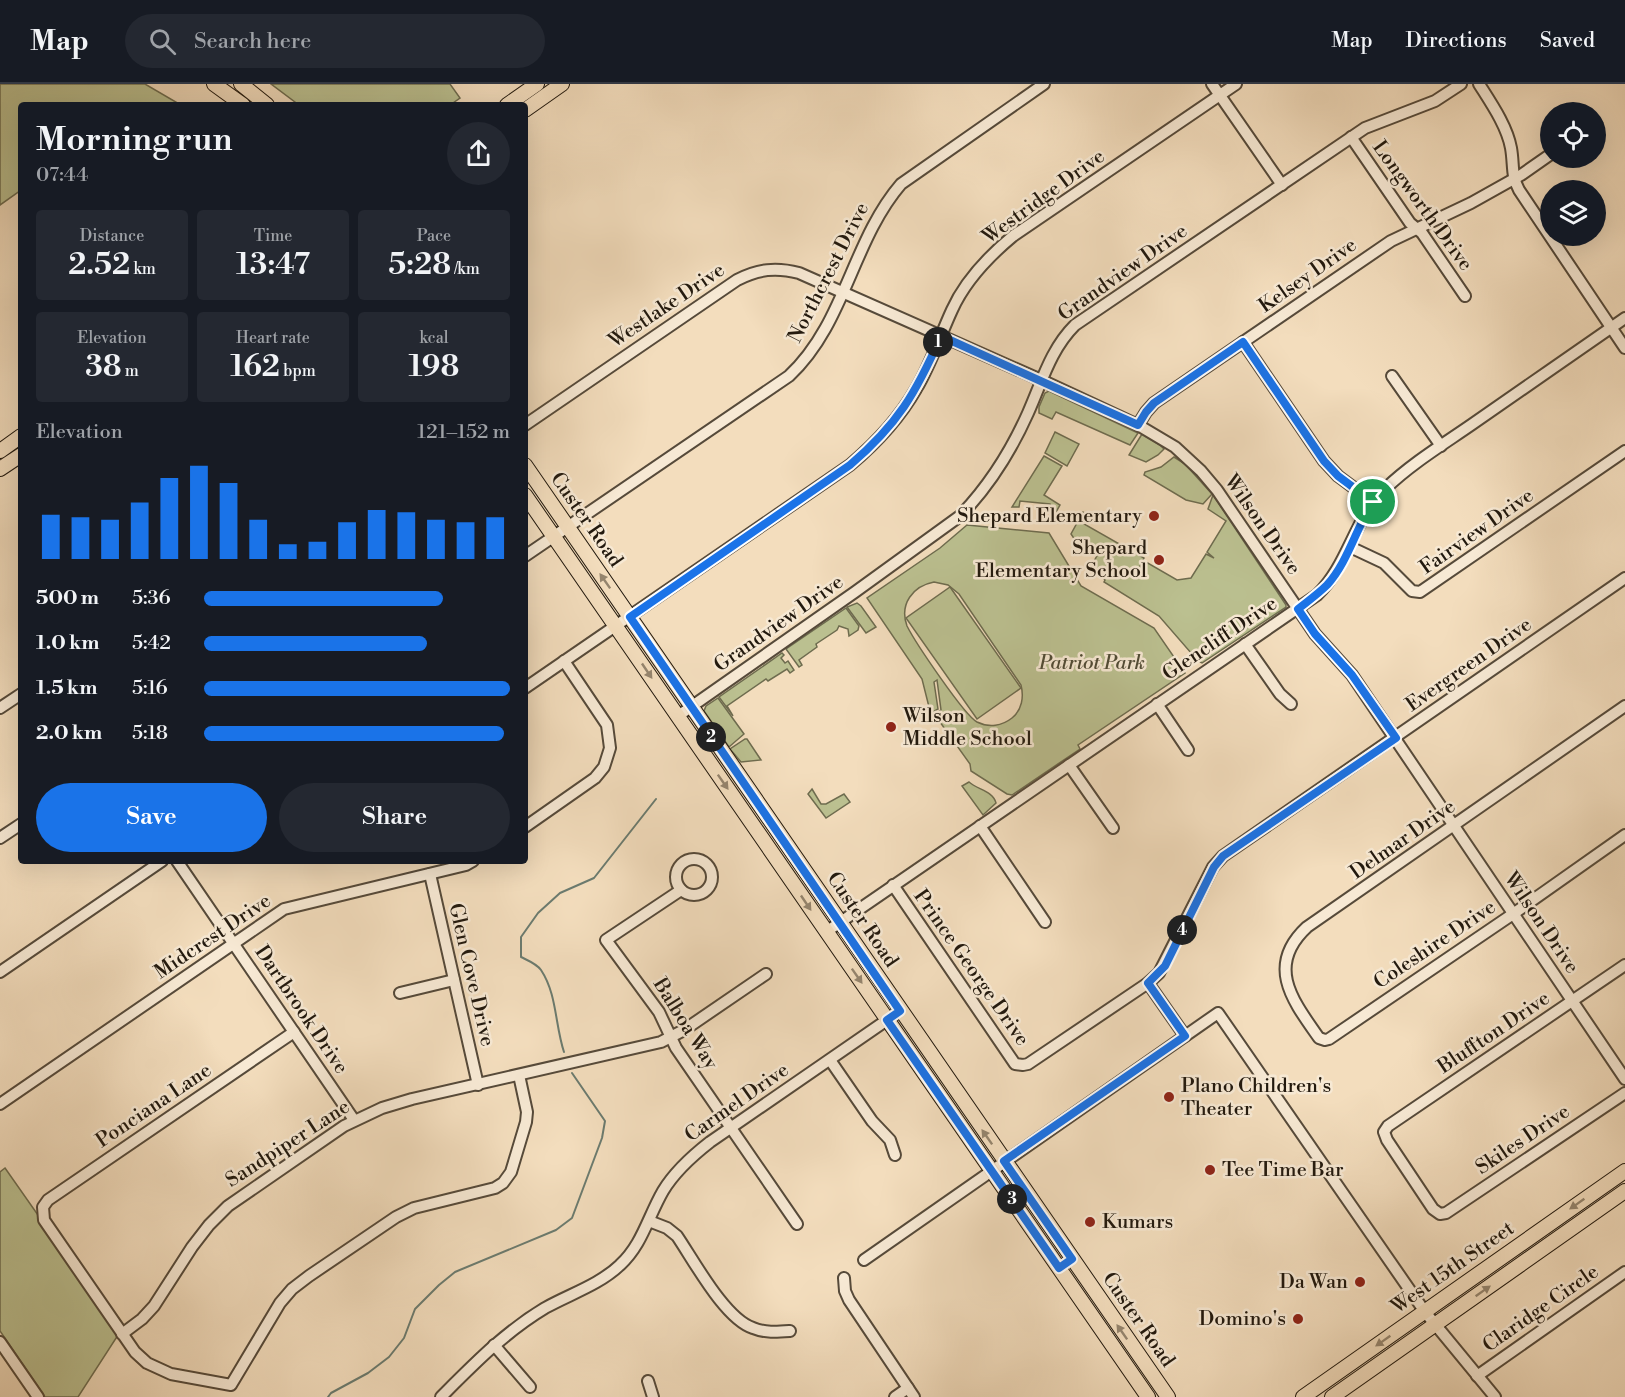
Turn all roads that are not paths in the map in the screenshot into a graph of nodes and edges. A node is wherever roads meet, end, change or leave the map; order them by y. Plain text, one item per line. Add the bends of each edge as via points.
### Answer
1 (214, 84) edge
2 (241, 84) edge
3 (537, 84) edge
4 (562, 84) edge
5 (1044, 84) edge
6 (1212, 84) edge
7 (1236, 84) edge
8 (1461, 84) edge
9 (1479, 84) edge
10 (1220, 96) junction
11 (239, 102) edge
12 (263, 102) edge
13 (511, 102) edge
14 (528, 108) edge
15 (1351, 136) junction
16 (1540, 161) edge
17 (1513, 178) junction
18 (1282, 185) junction
19 (1417, 228) junction
20 (843, 292) junction
21 (1465, 296) dead end
22 (1625, 318) edge
23 (1611, 327) junction
24 (941, 336) junction
25 (1243, 342) junction
26 (1625, 348) edge
27 (1392, 376) dead end
28 (1041, 380) junction
29 (528, 423) edge
30 (1138, 425) junction
31 (18, 438) edge
32 (1441, 446) junction
33 (0, 451) edge
34 (1625, 451) edge
35 (18, 457) edge
36 (528, 469) edge
37 (0, 470) edge
38 (528, 500) edge
39 (1373, 502) junction
40 (567, 527) junction
41 (553, 537) junction
42 (1350, 547) junction
43 (528, 554) edge
44 (1625, 578) edge
45 (1298, 609) junction
46 (630, 617) junction
47 (616, 626) junction
48 (1245, 644) junction
49 (564, 661) junction
50 (528, 686) edge
51 (18, 696) edge
52 (1157, 704) junction
53 (1292, 704) dead end
54 (1625, 706) edge
55 (691, 707) junction
56 (0, 708) edge
57 (678, 716) junction
58 (1396, 738) junction
59 (1188, 750) dead end
60 (1069, 765) junction
61 (528, 825) edge
62 (18, 826) edge
63 (980, 826) junction
64 (1454, 826) junction
65 (1113, 828) dead end
66 (1625, 835) edge
67 (0, 838) edge
68 (158, 864) edge
69 (179, 864) edge
70 (463, 864) edge
71 (430, 874) junction
72 (893, 885) junction
73 (681, 890) dead end
74 (1513, 914) junction
75 (839, 922) junction
76 (1046, 922) dead end
77 (826, 932) junction
78 (234, 943) junction
79 (1625, 965) edge
80 (0, 972) edge
81 (766, 974) dead end
82 (454, 980) junction
83 (1148, 983) junction
84 (400, 993) dead end
85 (1572, 1002) junction
86 (900, 1011) junction
87 (887, 1020) junction
88 (294, 1032) junction
89 (1185, 1036) junction
90 (671, 1038) junction
91 (1322, 1040) joint
92 (830, 1060) junction
93 (1023, 1065) joint
94 (519, 1075) junction
95 (1625, 1079) edge
96 (478, 1085) junction
97 (1625, 1093) edge
98 (0, 1104) edge
99 (354, 1120) junction
100 (731, 1128) junction
101 (895, 1155) dead end
102 (1004, 1161) junction
103 (991, 1170) junction
104 (1625, 1171) edge
105 (1625, 1191) edge
106 (1440, 1214) joint
107 (649, 1221) junction
108 (797, 1224) dead end
109 (1072, 1259) junction
110 (864, 1260) dead end
111 (1059, 1268) junction
112 (1625, 1272) edge
113 (844, 1278) dead end
114 (1425, 1312) junction
115 (1435, 1325) junction
116 (790, 1331) dead end
117 (122, 1334) junction
118 (0, 1342) edge
119 (494, 1345) junction
120 (1144, 1363) junction
121 (1131, 1372) junction
122 (1477, 1376) junction
123 (648, 1381) dead end
124 (530, 1387) dead end
125 (911, 1393) edge
126 (38, 1397) edge
127 (441, 1397) edge
128 (653, 1397) edge
129 (895, 1397) edge
130 (1148, 1397) edge
131 (1168, 1397) edge
132 (1303, 1397) edge
133 (1332, 1397) edge
134 (1495, 1397) edge

1 - 11 main road
2 - 12 main road
3 - 13 main road
4 - 14 main road
5 - 20 street, Northcrest Drive via 901,184 876,219
6 - 10 street
7 - 10 street, Westridge Drive
8 - 15 street, Grandview Drive via 1435,101 1378,121
9 - 17 street via 1505,129 1511,147
10 - 18 street
10 - 24 street, Westridge Drive via 1001,246 966,286
15 - 18 street, Grandview Drive
15 - 19 street, Longworth Drive
16 - 17 street, Kelsey Drive
17 - 19 street, Kelsey Drive
17 - 23 street
18 - 28 street, Grandview Drive via 1075,325 1062,338
19 - 21 street, Longworth Drive
19 - 25 street, Kelsey Drive via 1391,241
20 - 24 street, Wilson Drive
20 - 29 street, Westlake Drive via 784,269 750,273
20 - 40 street, Northcrest Drive via 816,344 789,376
22 - 23 street, Glencliff Drive
23 - 26 street
23 - 32 street, Glencliff Drive
24 - 28 street, Wilson Drive
24 - 46 street, Westridge Drive via 908,404 866,451
25 - 30 street, Kelsey Drive via 1154,403
25 - 39 street via 1324,461
27 - 32 street
28 - 30 street, Wilson Drive
28 - 55 street, Grandview Drive via 1012,446 981,493 960,516
30 - 45 street, Wilson Drive via 1173,445 1201,471
31 - 33 main road
32 - 39 street, Glencliff Drive via 1396,479
34 - 42 street, Fairview Drive via 1420,592 1412,591 1384,563
35 - 37 main road
36 - 40 main road, Custer Road
38 - 41 main road, Custer Road
39 - 42 street, Glencliff Drive
40 - 41 street, Northcrest Drive
46 -> 40 main road, Custer Road
41 - 43 street, Northcrest Drive
41 - 47 main road, Custer Road
42 - 45 street, Glencliff Drive via 1329,583
44 - 58 street, Evergreen Drive
45 - 48 street, Glencliff Drive
45 - 58 street, Wilson Drive via 1352,675
46 - 47 street, Westridge Drive
46 - 55 main road, Custer Road
47 - 49 street, Westridge Drive
47 -> 57 main road, Custer Road
48 - 52 street, Glencliff Drive
48 - 53 street via 1280,694
49 - 50 street, Westridge Drive
49 - 61 street via 607,725 608,758 594,778
51 - 56 street
52 - 59 street
52 - 60 street, Glencliff Drive
54 - 64 street, Delmar Drive
55 - 57 street, Grandview Drive
55 - 75 main road, Custer Road
57 -> 77 main road, Custer Road
58 - 64 street, Wilson Drive
58 - 83 street, Evergreen Drive via 1217,861 1165,966
60 - 63 street, Glencliff Drive
60 - 65 street
62 - 67 street
63 - 72 street, Glencliff Drive
63 - 76 street
64 - 74 street, Wilson Drive
64 - 91 street, Delmar Drive via 1307,927 1294,941 1285,971 1289,991
66 - 74 street, Coleshire Drive
68 - 80 street
69 - 78 street, Dartbrook Drive
70 - 71 street, Midcrest Drive
71 - 78 street, Midcrest Drive via 284,909
71 - 82 street, Glen Cove Drive
72 - 75 street, Glencliff Drive
72 - 93 street, Prince George Drive via 1015,1064
73 - 90 street, Balboa Way via 606,940 660,1012
74 - 85 street, Wilson Drive
74 - 91 street, Coleshire Drive via 1329,1039
75 - 77 street, Glencliff Drive
75 - 86 main road, Custer Road
77 -> 87 main road, Custer Road
78 - 88 street, Dartbrook Drive
78 - 98 street, Midcrest Drive
79 - 85 street, Bluffton Drive
81 - 90 street
82 - 84 street
82 - 96 street, Glen Cove Drive
83 - 89 street
83 - 93 street, Evergreen Drive
85 - 95 street, Wilson Drive
85 - 106 street, Bluffton Drive via 1384,1132
86 - 87 street, Carmel Drive
102 -> 86 main road, Custer Road
87 - 92 street, Carmel Drive
87 - 103 main road, Custer Road
88 - 99 street, Dartbrook Drive
88 - 117 street, Ponciana Lane via 43,1207 43,1216
89 - 102 street
89 - 114 street via 1218,1013
90 - 94 street, Sandpiper Lane
90 - 100 street, Balboa Way
92 - 100 street, Carmel Drive
92 - 101 street via 890,1140
94 - 96 street, Sandpiper Lane
94 - 117 street via 526,1122 511,1172 503,1183 414,1208 309,1276 280,1304 231,1385 161,1370 135,1352
96 - 99 street, Sandpiper Lane via 382,1108
97 - 106 street, Skiles Drive
99 - 117 street, Sandpiper Lane via 228,1206 192,1247 154,1306
100 - 107 street, Carmel Drive via 678,1170
100 - 108 street, Balboa Way
102 - 103 street
102 - 109 main road, Custer Road
103 - 110 street
103 - 111 main road, Custer Road
104 -> 114 main road, West 15th Street
115 -> 105 main road, West 15th Street
107 - 116 street via 677,1236 740,1322 762,1331
107 - 119 street, Carmel Drive via 634,1251 619,1266 601,1280 545,1308
109 - 111 main road
120 -> 109 main road, Custer Road
111 - 121 main road, Custer Road
112 - 122 street, Claridge Circle
113 - 125 street via 849,1300
114 - 115 street
114 -> 132 main road, West 15th Street
115 - 122 street
115 - 133 main road, West 15th Street
118 - 126 street
119 - 124 street
119 - 127 street, Carmel Drive
120 - 121 main road
120 - 131 main road, Custer Road
121 - 130 main road, Custer Road
122 - 134 street
123 - 128 street
125 - 129 street

